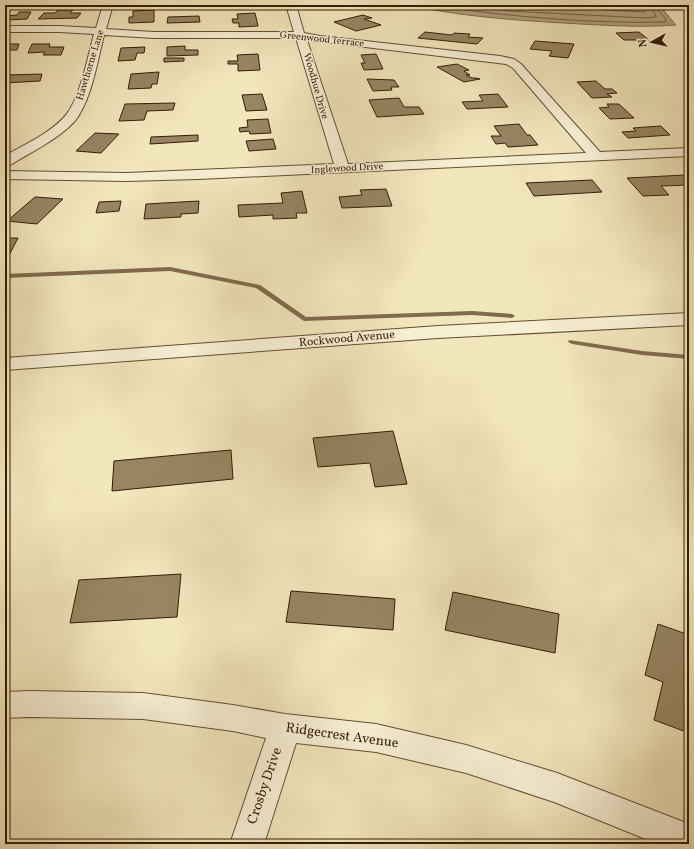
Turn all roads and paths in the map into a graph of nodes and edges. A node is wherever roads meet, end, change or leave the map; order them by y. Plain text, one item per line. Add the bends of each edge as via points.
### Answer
1 (108, 5) edge
2 (291, 5) edge
3 (5, 29) edge
4 (100, 32) junction
5 (300, 35) junction
6 (689, 152) edge
7 (596, 156) junction
8 (5, 162) edge
9 (342, 168) junction
10 (5, 175) edge
11 (689, 319) edge
12 (5, 364) edge
13 (5, 705) edge
14 (285, 728) junction
15 (689, 841) edge
16 (247, 844) edge

1 - 4 street, Hawthorne Lane
2 - 5 street, Woodhue Drive
3 - 4 street, Greenwood Terrace
4 - 5 street, Greenwood Terrace via 186,36
4 - 8 street, Hawthorne Lane via 82,95 69,119
5 - 7 street, Greenwood Terrace via 510,61
5 - 9 street, Woodhue Drive
6 - 7 street, Inglewood Drive
7 - 9 street, Inglewood Drive
9 - 10 street, Inglewood Drive via 127,177
11 - 12 street, Rockwood Avenue via 438,332
13 - 14 street, Ridgecrest Avenue via 143,706
14 - 15 street, Ridgecrest Avenue via 376,738 466,759 557,788
14 - 16 street, Crosby Drive

